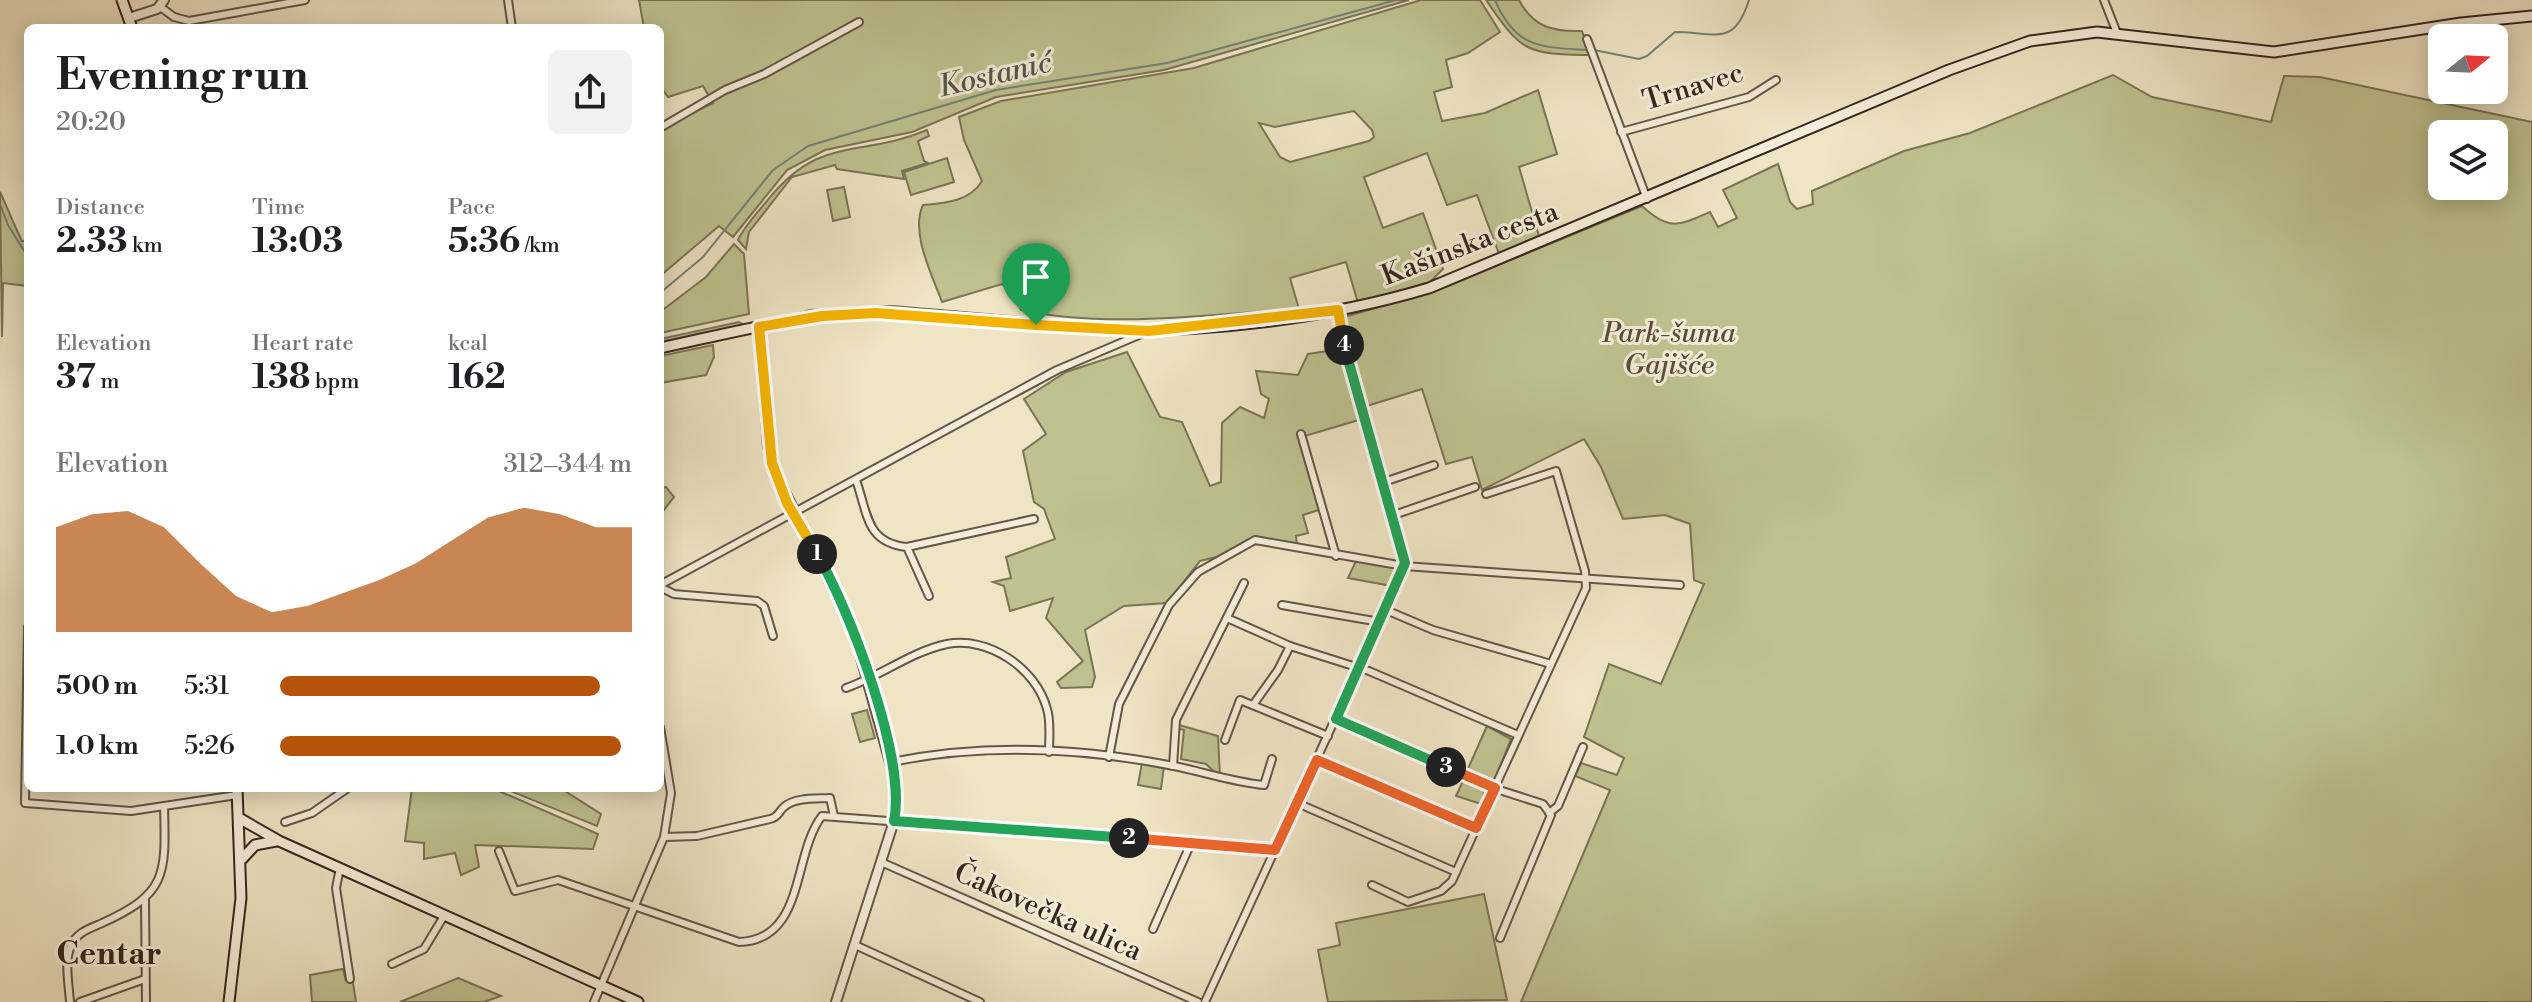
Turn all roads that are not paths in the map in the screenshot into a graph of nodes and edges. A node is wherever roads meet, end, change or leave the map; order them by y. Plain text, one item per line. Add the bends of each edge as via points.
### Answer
1 (122, 0) edge
2 (305, 0) edge
3 (508, 0) edge
4 (2104, 0) edge
5 (162, 3) edge
6 (2532, 16) edge
7 (859, 22) dead end
8 (130, 23) edge
9 (511, 24) edge
10 (2117, 33) junction
11 (1588, 41) dead end
12 (1776, 80) dead end
13 (664, 126) edge
14 (1621, 132) junction
15 (1647, 199) junction
16 (1338, 310) junction
17 (759, 327) junction
18 (1149, 331) junction
19 (664, 347) edge
20 (1301, 434) dead end
21 (1434, 465) dead end
22 (856, 480) junction
23 (1381, 483) junction
24 (1475, 487) dead end
25 (1486, 494) dead end
26 (793, 512) junction
27 (1391, 516) junction
28 (1034, 519) dead end
29 (907, 547) junction
30 (1336, 556) junction
31 (1404, 566) junction
32 (1586, 580) junction
33 (1244, 583) dead end
34 (664, 584) edge
35 (1680, 585) dead end
36 (664, 588) edge
37 (929, 596) dead end
38 (1282, 605) dead end
39 (1386, 610) junction
40 (1227, 618) junction
41 (1380, 622) junction
42 (773, 636) dead end
43 (1290, 646) junction
44 (1551, 664) junction
45 (1358, 668) junction
46 (870, 680) junction
47 (846, 688) dead end
48 (1253, 705) junction
49 (1336, 719) junction
50 (1518, 735) junction
51 (24, 736) edge
52 (1328, 736) junction
53 (1225, 740) dead end
54 (1583, 747) dead end
55 (664, 751) edge
56 (1049, 752) junction
57 (1109, 757) junction
58 (1272, 759) dead end
59 (1317, 760) junction
60 (892, 762) junction
61 (1173, 766) junction
62 (1495, 788) junction
63 (232, 792) edge
64 (237, 792) edge
65 (342, 792) edge
66 (1297, 803) junction
67 (164, 806) junction
68 (1549, 813) junction
69 (834, 816) junction
70 (239, 818) junction
71 (894, 821) junction
72 (285, 822) dead end
73 (1476, 828) junction
74 (664, 837) junction
75 (279, 841) junction
76 (1191, 843) junction
77 (1275, 850) junction
78 (499, 851) dead end
79 (881, 862) junction
80 (241, 863) junction
81 (340, 868) junction
82 (1456, 872) junction
83 (1372, 885) dead end
84 (145, 900) junction
85 (636, 905) junction
86 (444, 916) junction
87 (1153, 929) dead end
88 (1500, 938) dead end
89 (855, 945) junction
90 (392, 964) dead end
91 (145, 979) junction
92 (350, 979) dead end
93 (600, 985) junction
94 (70, 1002) edge
95 (80, 1002) edge
96 (146, 1002) edge
97 (229, 1002) edge
98 (594, 1002) edge
99 (638, 1002) edge
100 (836, 1002) edge
101 (980, 1002) edge
102 (1198, 1002) edge
103 (1205, 1002) edge

1 - 8 main road
2 - 5 street via 189,21 174,17
3 - 9 street
4 - 10 street
5 - 8 street
6 - 10 main road, Kašinska cesta via 2274,52
7 - 13 street
10 - 15 main road, Kašinska cesta via 2056,36 1997,50
11 - 14 street
12 - 14 street, Trnavec via 1749,97
14 - 15 street
15 - 16 main road, Kašinska cesta via 1429,288
16 - 18 main road, Kašinska cesta
16 - 23 street
17 - 18 main road via 876,313
17 - 19 main road
17 - 26 street via 768,446
18 - 22 street, Kašinska cesta via 1072,363
20 - 30 street
21 - 23 street
22 - 26 street, Kašinska cesta
22 - 29 street via 879,540
23 - 27 street
24 - 27 street
25 - 32 street via 1556,471
26 - 34 street, Kašinska cesta
26 - 46 street via 838,594
27 - 31 street
28 - 29 street
29 - 37 street
30 - 31 street
30 - 57 street via 1255,540 1198,572 1169,605 1119,704
31 - 32 street
31 - 39 street
32 - 35 street
32 - 44 street
33 - 40 street
36 - 42 street via 674,594 757,601 764,606
38 - 41 street
39 - 41 street
39 - 44 street via 1433,630
40 - 43 street
40 - 61 street via 1176,720
41 - 45 street
43 - 45 street
43 - 48 street
44 - 50 street
45 - 49 street
45 - 50 street
46 - 47 street
46 - 56 street via 907,658 949,644 978,644 1011,660 1037,686 1048,711
46 - 60 street
48 - 52 street
48 - 53 street via 1240,700
49 - 52 street
49 - 62 street
50 - 62 street
51 - 67 street via 25,803 120,811
52 - 59 street
54 - 68 street via 1558,806
55 - 74 street via 671,793
56 - 57 street
56 - 60 street via 963,752
57 - 61 street
58 - 61 street via 1264,785
59 - 66 street
59 - 73 street
60 - 71 street
62 - 68 street via 1543,804
62 - 73 street
63 - 67 street
64 - 70 main road
65 - 72 street via 312,813
66 - 77 street
66 - 82 street
67 - 84 street via 162,869
68 - 88 street
69 - 71 street
69 - 74 street via 830,798 797,801 785,805 776,818 697,836
69 - 85 street via 820,818 786,915 765,936 739,942
70 - 75 main road
70 - 80 main road
71 - 76 street
71 - 79 street
73 - 82 street
74 - 85 street
75 - 80 main road via 255,845
75 - 81 main road
76 - 77 street
76 - 87 street
77 - 103 street
78 - 85 street via 513,890 558,880
79 - 89 street
79 - 102 street, Čakovečka ulica
80 - 97 main road via 239,936
81 - 86 main road
81 - 92 street via 336,888
82 - 83 street via 1441,891 1408,902
84 - 91 street
84 - 94 street via 81,932 70,946
85 - 93 street
86 - 90 street via 424,949
86 - 93 main road
89 - 100 street
89 - 101 street
91 - 95 street
91 - 96 street
93 - 98 street
93 - 99 main road

